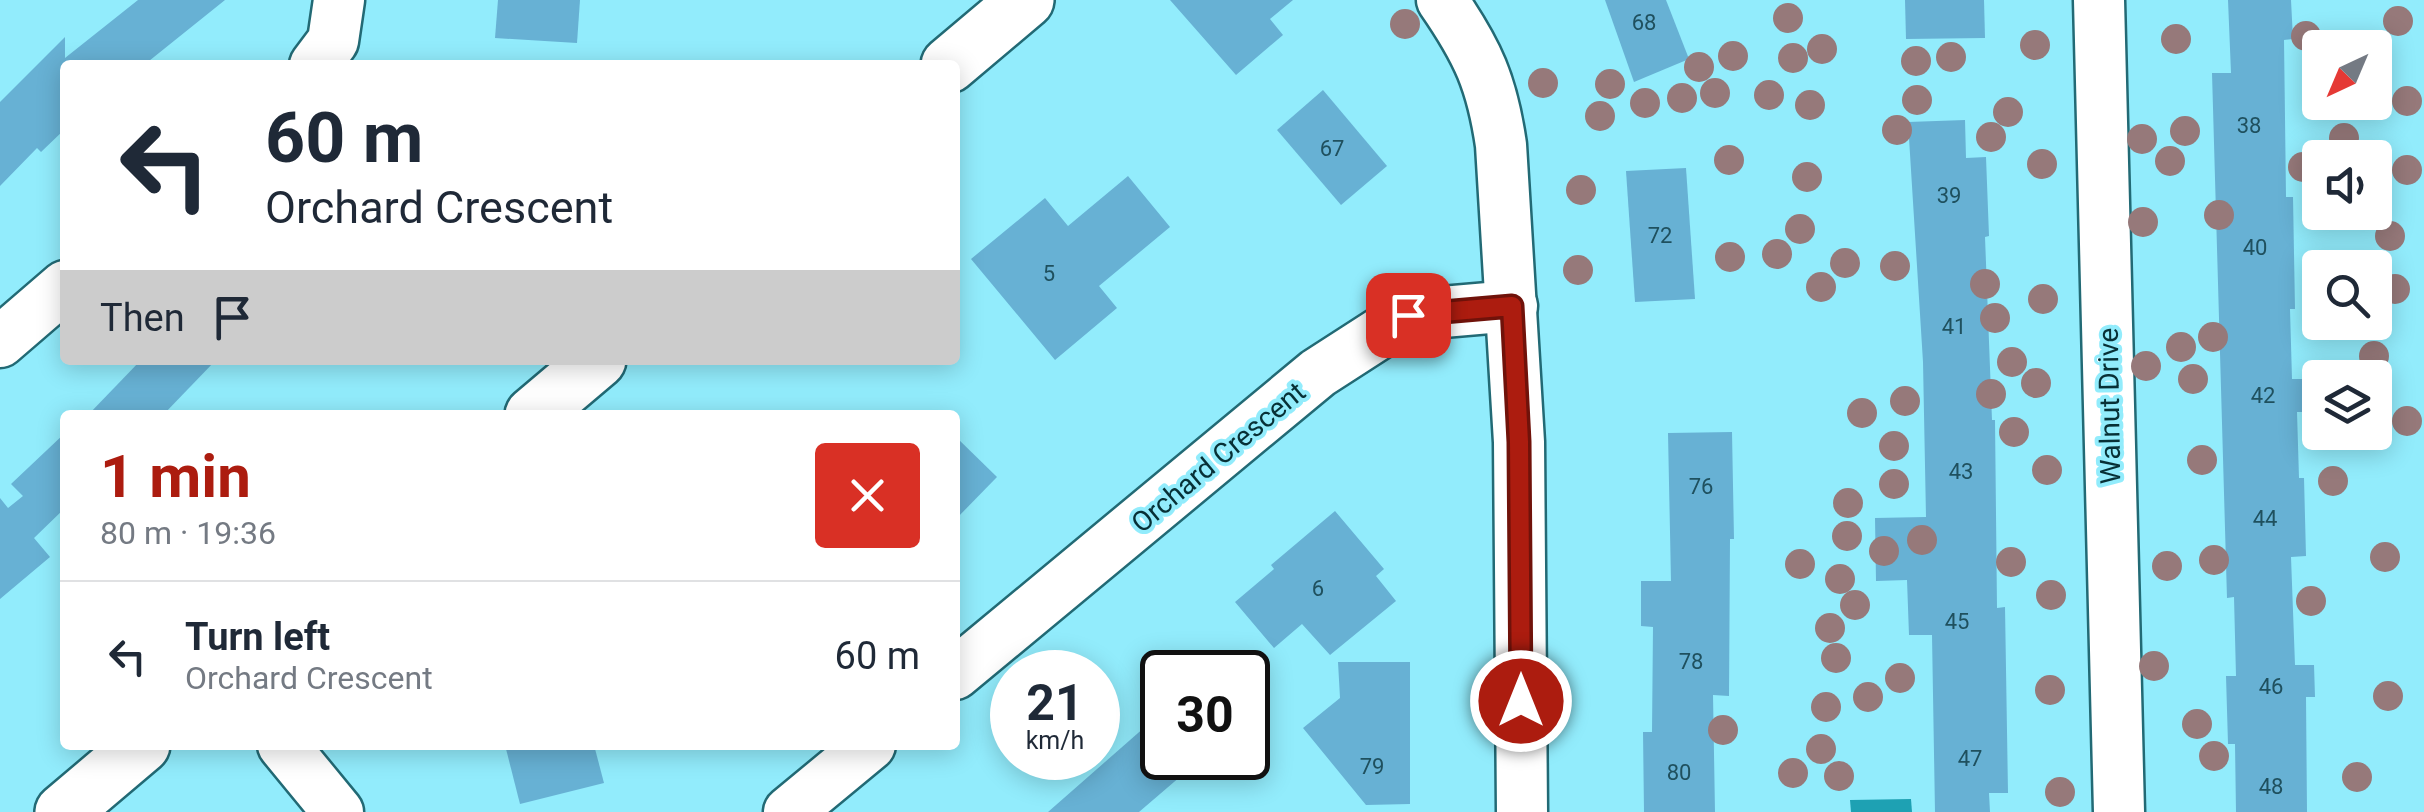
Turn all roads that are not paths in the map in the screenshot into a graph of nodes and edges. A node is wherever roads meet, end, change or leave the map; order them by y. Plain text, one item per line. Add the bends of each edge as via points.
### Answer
1 (338, 0) edge
2 (1026, 0) edge
3 (1442, 0) edge
4 (2100, 0) edge
5 (319, 60) edge
6 (955, 60) edge
7 (60, 290) edge
8 (1512, 306) junction
9 (0, 342) edge
10 (592, 365) edge
11 (539, 410) edge
12 (960, 670) edge
13 (136, 750) edge
14 (287, 750) edge
15 (864, 750) edge
16 (63, 812) edge
17 (338, 812) edge
18 (789, 812) edge
19 (1522, 812) edge
20 (2119, 812) edge

1 - 5 street via 333,42
2 - 6 main road
3 - 8 street via 1484,67 1495,103
4 - 20 street, Walnut Drive
7 - 9 street
8 - 12 street, Orchard Crescent via 1408,315 1318,374
8 - 19 street
10 - 11 main road
13 - 16 main road
14 - 17 street
15 - 18 street

